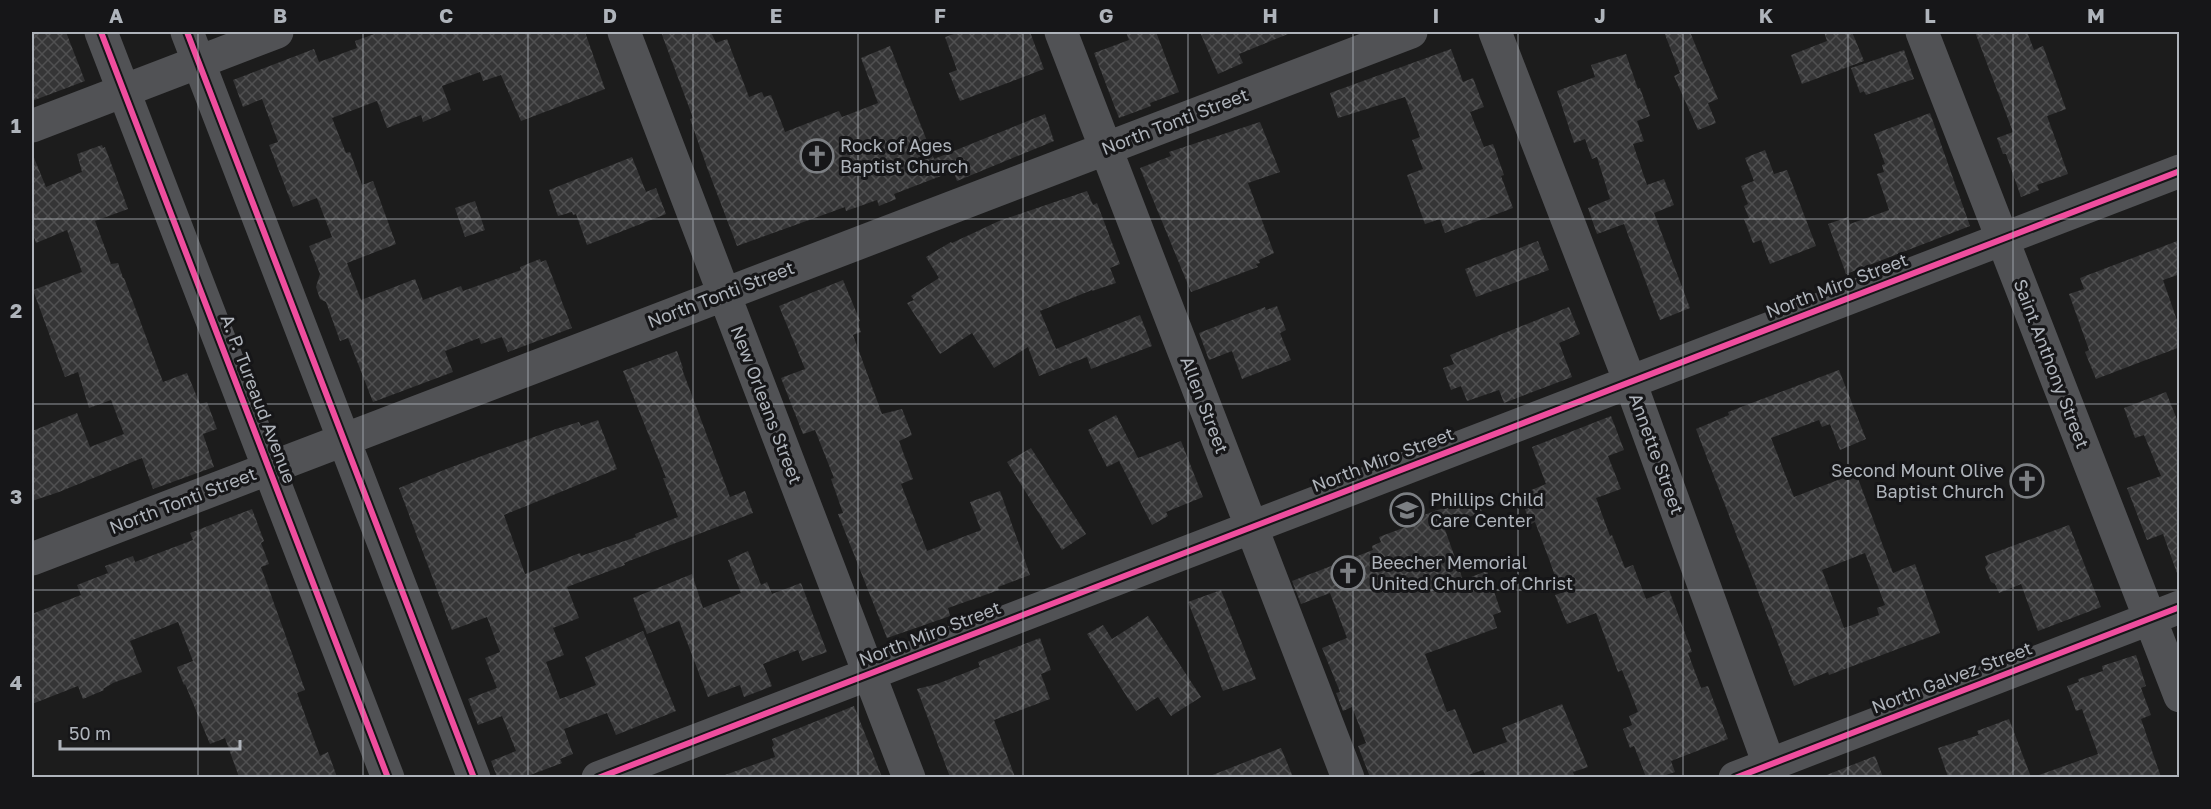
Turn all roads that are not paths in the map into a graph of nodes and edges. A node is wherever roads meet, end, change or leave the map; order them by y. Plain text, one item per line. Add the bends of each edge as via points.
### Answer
1 (101, 32) edge
2 (187, 32) edge
3 (277, 32) edge
4 (624, 32) edge
5 (1061, 32) edge
6 (1411, 32) edge
7 (1495, 32) edge
8 (1922, 32) edge
9 (199, 62) junction
10 (124, 90) junction
11 (32, 126) edge
12 (1107, 148) junction
13 (2180, 171) edge
14 (2003, 239) junction
15 (723, 294) junction
16 (1630, 382) junction
17 (344, 440) junction
18 (269, 469) junction
19 (1251, 527) junction
20 (32, 559) edge
21 (2165, 613) edge
22 (869, 674) junction
23 (2180, 696) edge
24 (1772, 771) edge
25 (388, 777) edge
26 (474, 777) edge
27 (598, 777) edge
28 (909, 777) edge
29 (1348, 777) edge
30 (1735, 777) edge

1 - 10 street, A. P. Tureaud Avenue
2 - 9 street
3 - 9 street
4 - 15 street, New Orleans Street
5 - 12 street, Allen Street
6 - 12 street, North Tonti Street
7 - 16 street, Annette Street
8 - 14 street, Saint Anthony Street
9 - 10 street
9 - 17 street
10 - 11 street
10 - 18 street, A. P. Tureaud Avenue
12 - 15 street, North Tonti Street
12 - 19 street, Allen Street
13 - 14 street, North Miro Street
14 - 16 street, North Miro Street
14 - 21 street, Saint Anthony Street
15 - 17 street, North Tonti Street
15 - 22 street, New Orleans Street
16 - 19 street, North Miro Street
16 - 24 street, Annette Street
17 - 18 street, North Tonti Street
17 - 26 street
18 - 20 street, North Tonti Street
18 - 25 street, A. P. Tureaud Avenue
19 - 22 street, North Miro Street
19 - 29 street, Allen Street
21 - 23 street, Saint Anthony Street
21 - 24 street, North Galvez Street
22 - 27 street, North Miro Street
22 - 28 street, New Orleans Street
24 - 30 street, North Galvez Street

